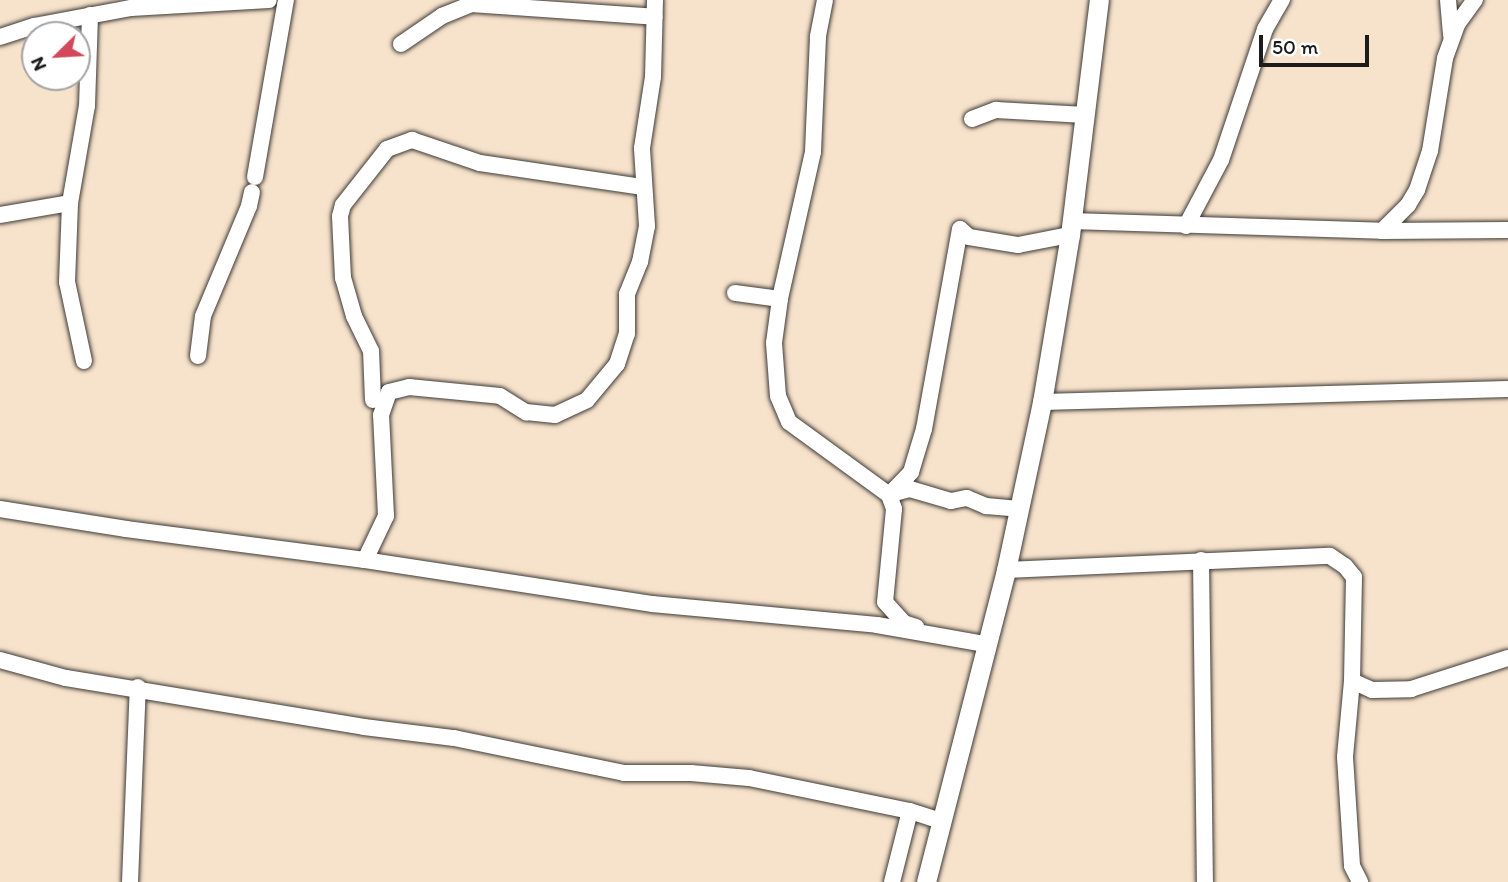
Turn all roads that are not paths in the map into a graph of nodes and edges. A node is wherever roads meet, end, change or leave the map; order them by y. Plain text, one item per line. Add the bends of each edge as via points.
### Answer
1 (269, 0) edge
2 (286, 0) edge
3 (655, 0) edge
4 (825, 0) edge
5 (1099, 0) edge
6 (1282, 0) edge
7 (1448, 0) edge
8 (1475, 0) edge
9 (90, 15) junction
10 (655, 17) junction
11 (0, 37) edge
12 (1452, 38) junction
13 (401, 44) dead end
14 (1084, 115) junction
15 (972, 119) dead end
16 (643, 187) junction
17 (70, 203) junction
18 (0, 215) edge
19 (1186, 226) junction
20 (1070, 228) junction
21 (1508, 230) edge
22 (1382, 231) junction
23 (735, 293) dead end
24 (780, 299) junction
25 (198, 356) dead end
26 (83, 361) dead end
27 (1508, 389) edge
28 (373, 400) dead end
29 (1042, 402) junction
30 (889, 495) junction
31 (1019, 509) junction
32 (2, 513) edge
33 (365, 560) junction
34 (1201, 560) junction
35 (1006, 570) junction
36 (942, 635) junction
37 (985, 644) junction
38 (1508, 658) edge
39 (0, 660) edge
40 (1352, 681) junction
41 (138, 687) junction
42 (910, 811) junction
43 (940, 821) junction
44 (130, 882) edge
45 (892, 882) edge
46 (926, 882) edge
47 (1205, 882) edge
48 (1360, 882) edge

1 - 9 street via 131,8
2 - 25 street via 254,184 245,218 203,316
3 - 10 street
4 - 24 street via 818,37 813,152
5 - 14 street
6 - 19 street via 1265,30 1221,160
7 - 12 street
8 - 12 street
9 - 11 street
9 - 17 street via 87,106
10 - 13 street via 471,4 442,16
10 - 16 street via 653,77 642,148
12 - 22 street via 1430,151 1417,190
14 - 15 street via 996,110
14 - 20 street
16 - 28 street via 480,163 412,140 387,149 343,205 340,216 345,290 371,351
16 - 33 street via 644,245 627,294 627,334 617,364 587,400 555,415 534,415 509,399 489,394 409,387 389,392 381,415 386,516
17 - 18 street
17 - 26 street via 67,282
19 - 20 street
19 - 22 street
20 - 29 street
20 - 30 street via 1018,245 969,237 960,229 924,429 911,472
21 - 22 street
23 - 24 street
24 - 30 street via 774,370 789,422
27 - 29 street
29 - 31 street
30 - 31 street via 910,489 951,501 967,498 986,506
30 - 36 street via 894,509 885,602 904,623
31 - 35 street
32 - 33 street
33 - 36 street via 652,604
34 - 35 street
34 - 40 street via 1330,556 1345,566 1354,577
34 - 47 street
35 - 37 street
36 - 37 street
37 - 43 street
38 - 40 street via 1411,689 1372,690
39 - 41 street via 66,678
40 - 48 street via 1345,757 1353,866
41 - 42 street via 454,738 624,773 749,778
41 - 44 street
42 - 43 street
42 - 45 street
43 - 46 street

